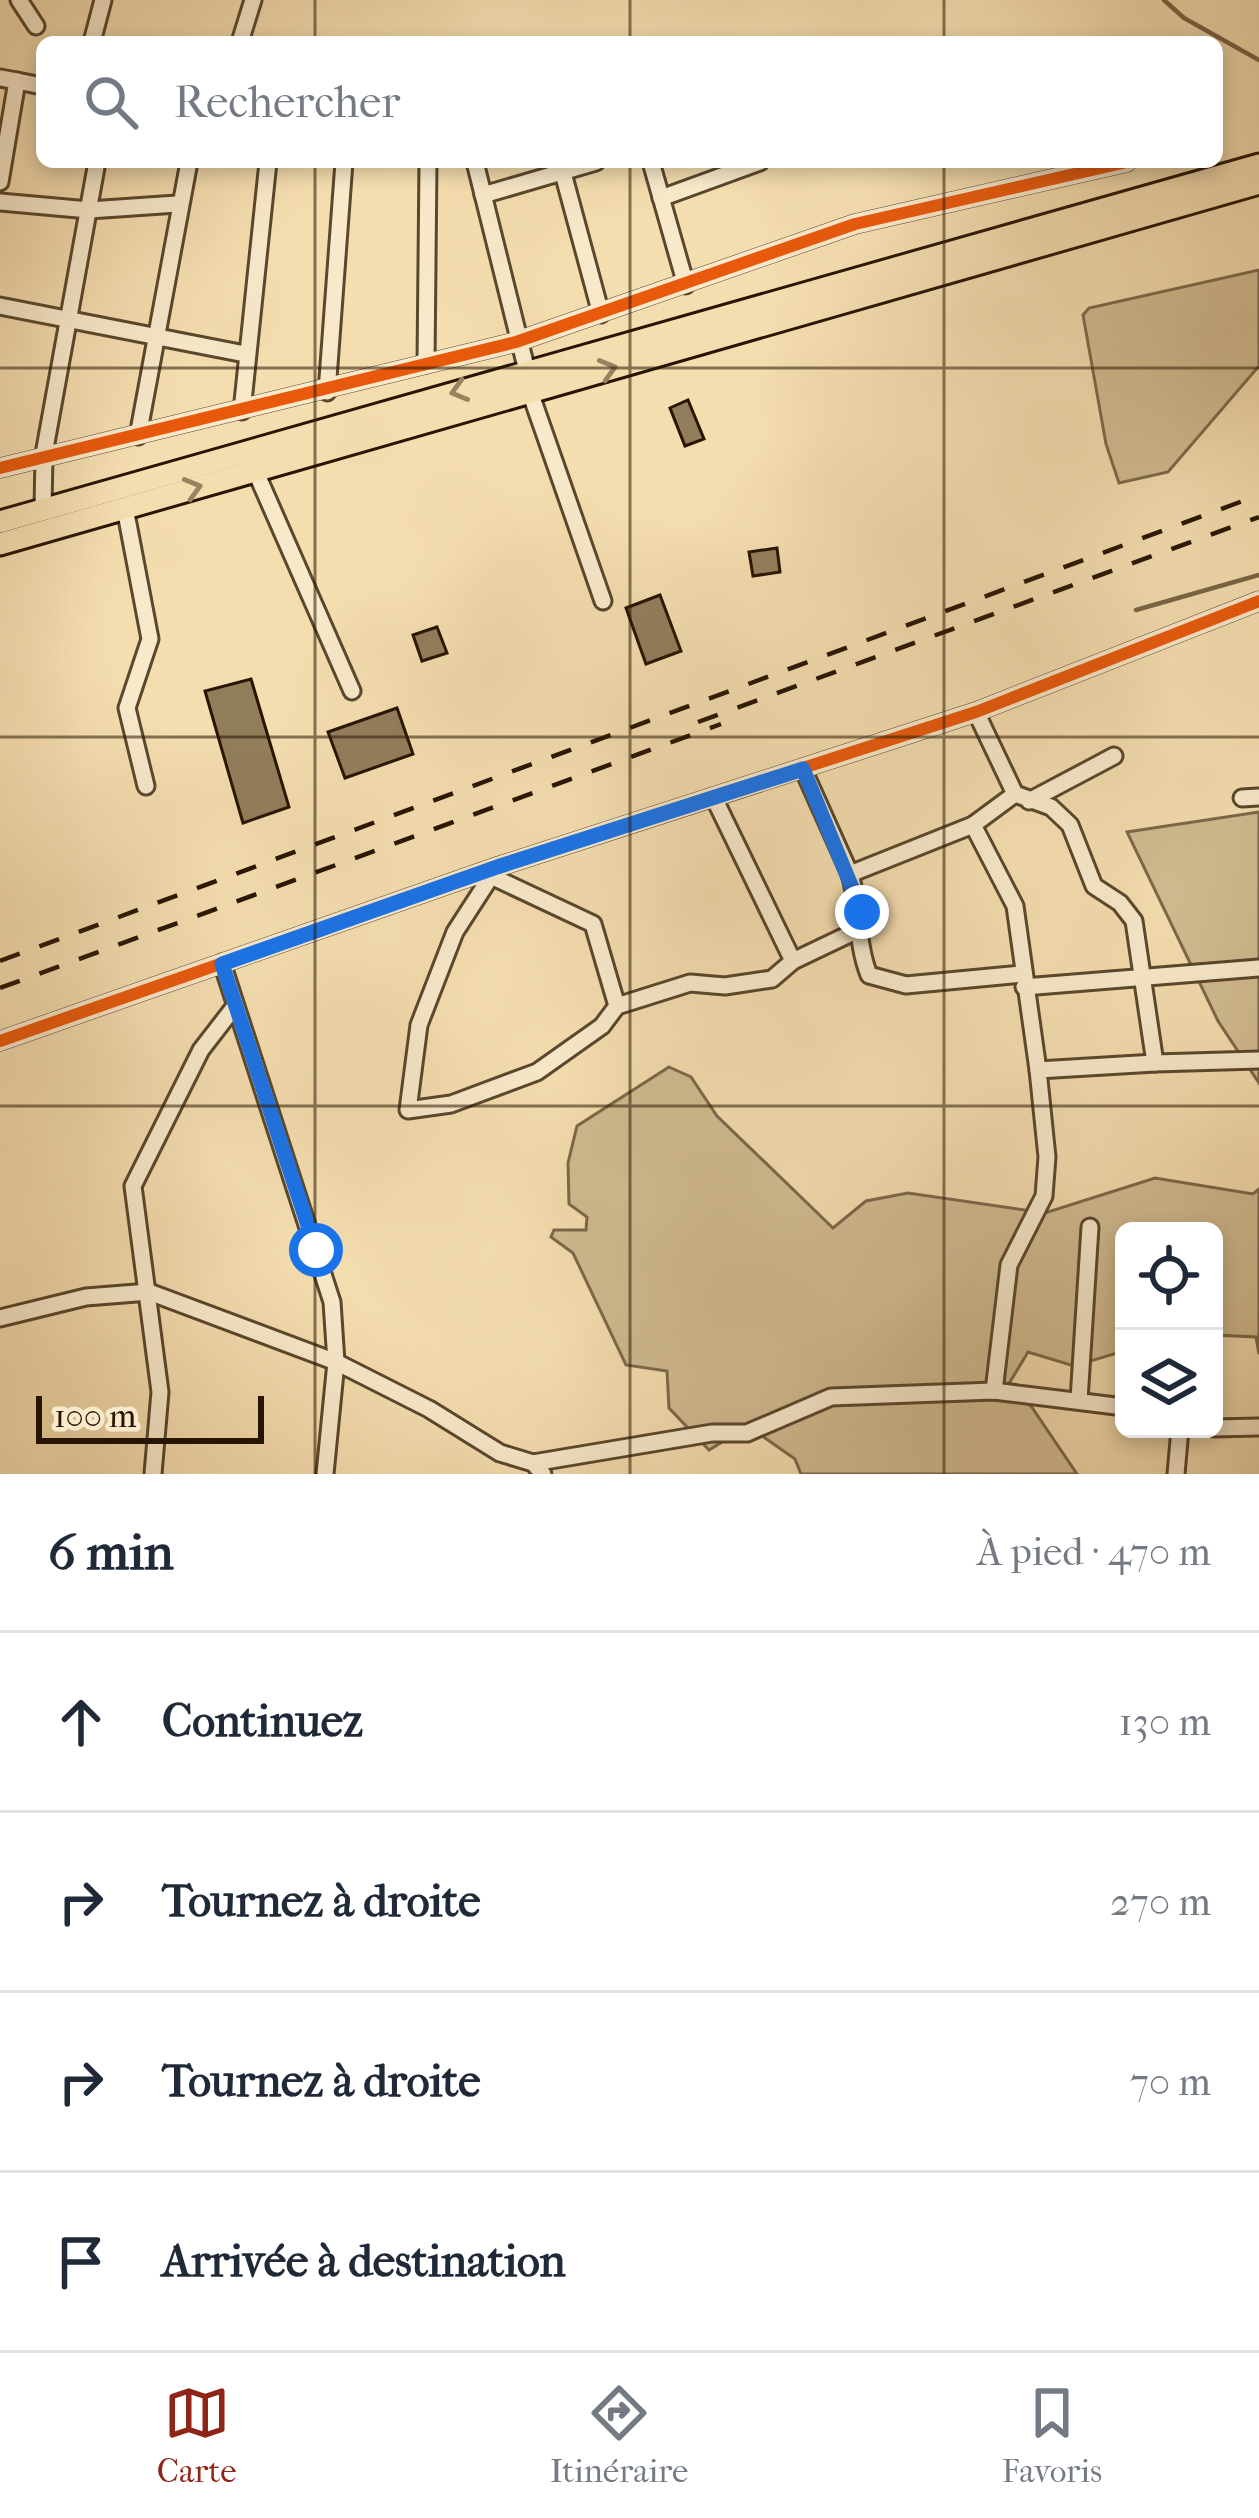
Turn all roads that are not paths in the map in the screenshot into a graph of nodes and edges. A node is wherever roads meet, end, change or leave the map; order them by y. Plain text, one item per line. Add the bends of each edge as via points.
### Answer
1 (19, 0) edge
2 (104, 0) edge
3 (253, 0) edge
4 (36, 26) dead end
5 (94, 36) edge
6 (241, 36) edge
7 (9, 80) edge
8 (1259, 165) edge
9 (96, 168) edge
10 (186, 168) edge
11 (267, 168) edge
12 (344, 168) edge
13 (428, 168) edge
14 (476, 168) edge
15 (559, 168) edge
16 (562, 168) edge
17 (653, 168) edge
18 (744, 168) edge
19 (1100, 168) edge
20 (1219, 168) edge
21 (1223, 168) edge
22 (0, 182) edge
23 (1259, 183) edge
24 (483, 195) junction
25 (661, 198) junction
26 (0, 202) edge
27 (177, 204) junction
28 (88, 210) junction
29 (686, 285) junction
30 (0, 306) edge
31 (601, 314) junction
32 (66, 316) junction
33 (157, 336) junction
34 (516, 342) junction
35 (244, 354) junction
36 (426, 364) junction
37 (528, 381) junction
38 (327, 392) junction
39 (242, 411) junction
40 (138, 436) junction
41 (44, 454) junction
42 (0, 468) edge
43 (255, 470) junction
44 (124, 508) junction
45 (43, 509) junction
46 (0, 522) edge
47 (0, 544) edge
48 (604, 601) dead end
49 (1259, 601) edge
50 (352, 691) dead end
51 (976, 712) junction
52 (1114, 757) dead end
53 (803, 769) junction
54 (146, 786) dead end
55 (1022, 797) junction
56 (715, 800) junction
57 (973, 825) junction
58 (495, 872) junction
59 (850, 874) junction
60 (860, 929) junction
61 (793, 961) junction
62 (222, 964) junction
63 (1259, 968) edge
64 (1142, 976) junction
65 (1023, 980) junction
66 (235, 1006) junction
67 (617, 1006) junction
68 (0, 1040) edge
69 (1259, 1060) edge
70 (1154, 1063) junction
71 (1038, 1070) junction
72 (1090, 1227) dead end
73 (148, 1292) junction
74 (0, 1318) edge
75 (336, 1362) junction
76 (994, 1391) junction
77 (1078, 1400) junction
78 (1115, 1406) edge
79 (1259, 1427) edge
80 (1223, 1428) edge
81 (1179, 1438) edge
82 (538, 1469) edge
83 (153, 1474) edge
84 (326, 1474) edge
85 (1176, 1474) edge

1 - 4 street
2 - 5 street
3 - 6 street
7 - 22 street
8 - 21 highway
9 - 28 street
10 - 27 street
11 - 35 street
12 - 38 street
13 - 36 street
14 - 24 street
15 - 24 street
16 - 31 street
17 - 25 street
18 - 25 street
19 - 29 street via 868,220
20 - 37 highway
37 -> 23 highway
24 - 34 street
25 - 29 street
26 - 28 street
27 - 28 street
27 - 33 street
28 - 32 street
29 - 31 street
30 - 32 street
31 - 34 street
32 - 33 street
32 - 41 street
33 - 35 street
33 - 40 street
34 - 36 street
34 - 37 street
35 - 39 street
36 - 38 street
37 - 43 highway
37 -> 45 highway
37 - 48 street
38 - 39 street
39 - 40 street
40 - 41 street
41 - 42 street
41 - 45 street
44 -> 43 highway
43 - 50 street
44 - 47 highway
44 - 54 street via 150,639 127,708
45 - 46 highway
49 - 51 street
51 - 53 street
51 - 55 street
52 - 55 street
53 - 56 street
53 - 59 street
55 - 57 street
55 - 64 street via 1070,825 1094,886 1134,921
56 - 58 street
56 - 61 street
57 - 59 street
57 - 65 street via 1016,906
58 - 62 street
58 - 67 street via 593,925
58 - 67 street via 455,932 418,1025 405,1108 451,1104 537,1072
59 - 60 street
60 - 61 street
60 - 65 street via 869,974 906,985
61 - 67 street via 772,979 690,982
62 - 66 street
62 - 68 street
63 - 64 street
64 - 65 street
64 - 70 street
65 - 71 street
66 - 73 street via 200,1050 136,1170 133,1209
66 - 75 street via 327,1280
69 - 70 street
70 - 71 street
71 - 76 street via 1044,1196 1009,1265
72 - 77 street
73 - 74 street
73 - 75 street
73 - 83 street via 160,1392
75 - 82 street
75 - 84 street
76 - 77 street
76 - 82 street via 831,1397 747,1433
77 - 78 street
79 - 80 street
81 - 85 street

